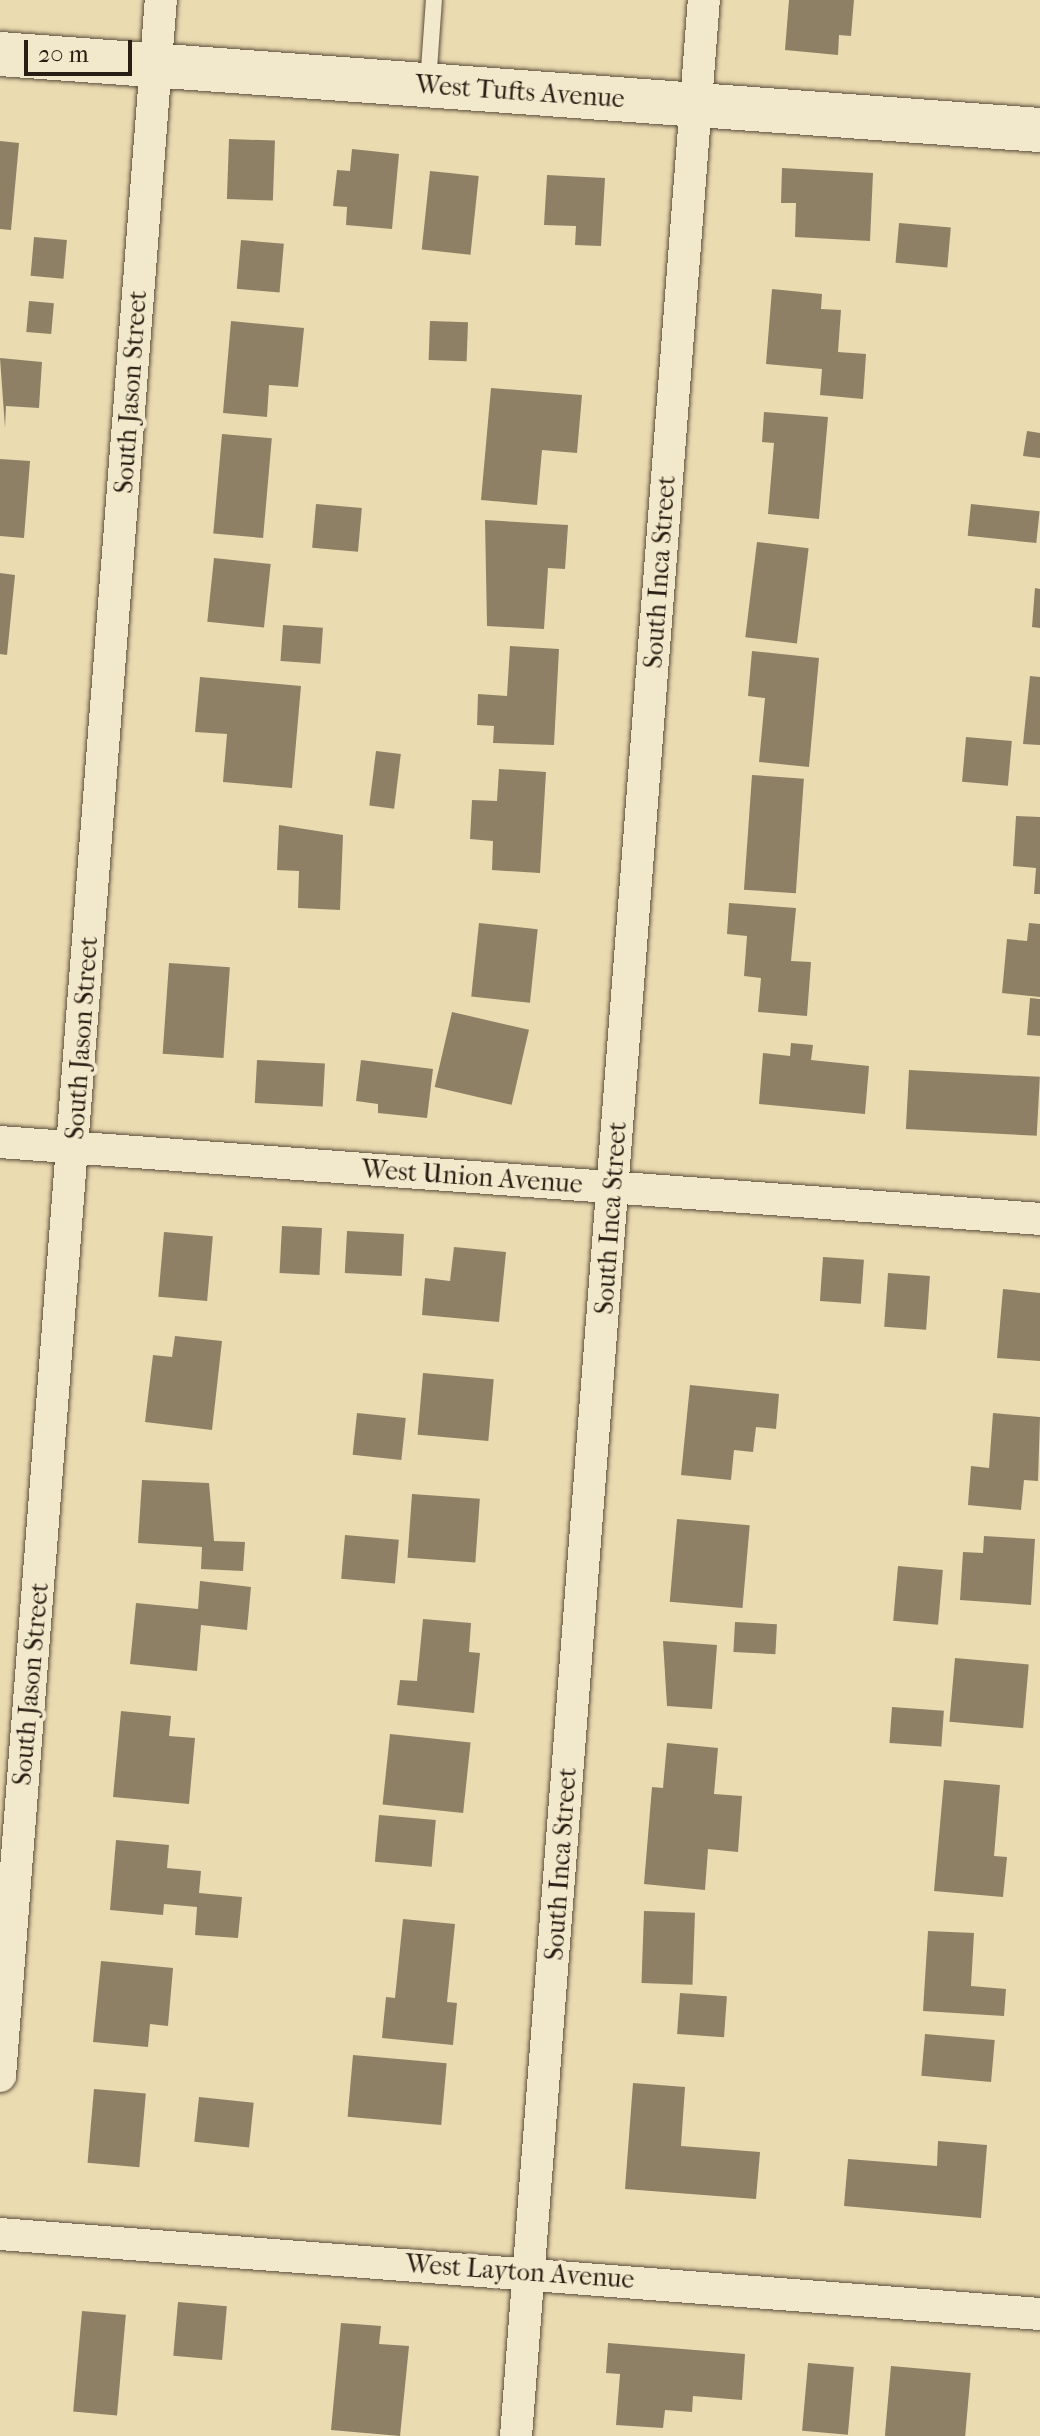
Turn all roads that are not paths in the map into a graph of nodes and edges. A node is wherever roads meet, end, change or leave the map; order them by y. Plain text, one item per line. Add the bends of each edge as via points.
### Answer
1 (161, 0) edge
2 (434, 0) edge
3 (704, 0) edge
4 (0, 54) edge
5 (155, 65) junction
6 (428, 85) junction
7 (695, 105) junction
8 (1040, 130) edge
9 (0, 1142) edge
10 (74, 1148) junction
11 (614, 1187) junction
12 (1040, 1219) edge
13 (0, 2076) edge
14 (0, 2234) edge
15 (529, 2272) junction
16 (1040, 2314) edge
17 (516, 2436) edge

1 - 5 street, South Jason Street
2 - 6 lane
3 - 7 street, South Inca Street
4 - 5 street, West Tufts Avenue
5 - 6 street, West Tufts Avenue
5 - 10 street, South Jason Street
6 - 7 street, West Tufts Avenue
7 - 8 street, West Tufts Avenue
7 - 11 street, South Inca Street
9 - 10 street, West Union Avenue
10 - 11 street, West Union Avenue
10 - 13 street, South Jason Street
11 - 12 street, West Union Avenue
11 - 15 street, South Inca Street
14 - 15 street, West Layton Avenue
15 - 16 street, West Layton Avenue
15 - 17 street, South Inca Street

